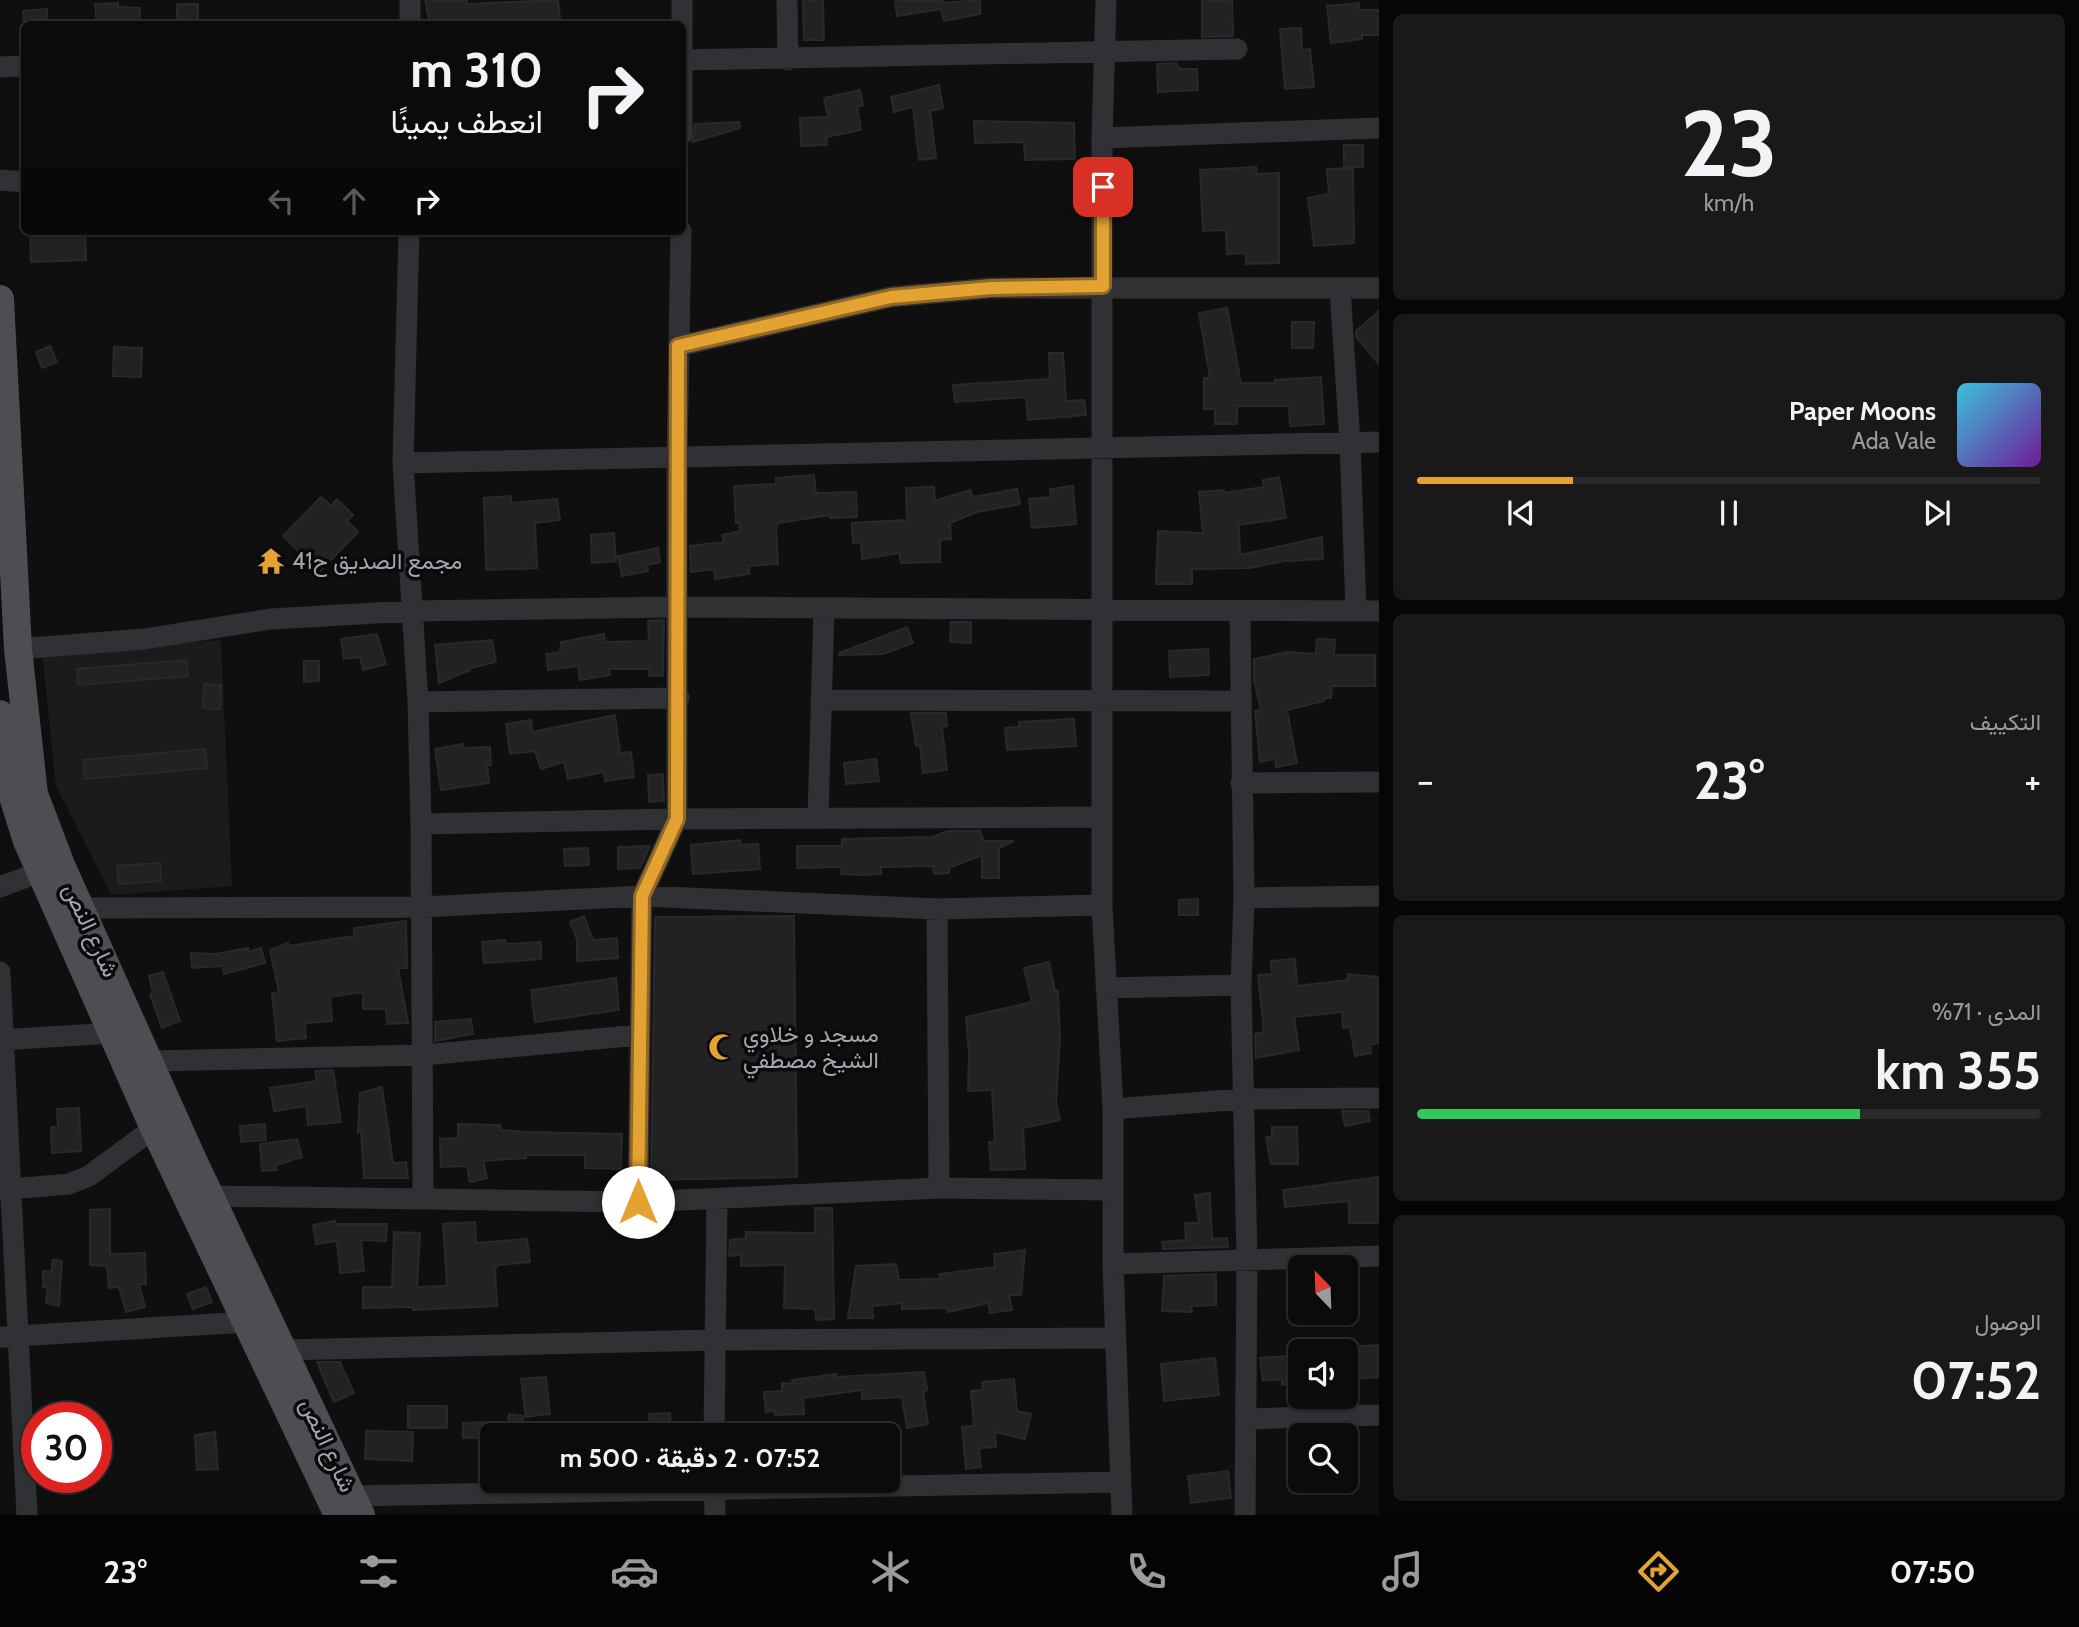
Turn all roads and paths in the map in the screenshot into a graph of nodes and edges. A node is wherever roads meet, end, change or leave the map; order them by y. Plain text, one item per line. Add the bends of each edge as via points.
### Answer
1 (410, 0) edge
2 (682, 0) edge
3 (787, 0) edge
4 (1106, 0) edge
5 (410, 21) edge
6 (682, 21) edge
7 (1237, 49) dead end
8 (1105, 53) junction
9 (686, 60) edge
10 (788, 60) junction
11 (21, 66) edge
12 (0, 67) edge
13 (1379, 128) edge
14 (1102, 138) junction
15 (0, 180) edge
16 (21, 182) edge
17 (409, 235) edge
18 (681, 235) edge
19 (1103, 286) junction
20 (1340, 288) junction
21 (1379, 288) edge
22 (0, 299) edge
23 (678, 346) junction
24 (1379, 442) edge
25 (1350, 443) junction
26 (1101, 451) junction
27 (677, 457) junction
28 (403, 463) junction
29 (677, 607) junction
30 (824, 608) junction
31 (1103, 609) junction
32 (412, 611) junction
33 (1356, 611) junction
34 (1379, 611) edge
35 (1240, 612) junction
36 (18, 649) junction
37 (679, 698) junction
38 (1102, 699) junction
39 (821, 700) junction
40 (1239, 701) junction
41 (418, 702) junction
42 (0, 713) edge
43 (2, 752) edge
44 (1379, 782) edge
45 (1241, 783) junction
46 (1102, 817) junction
47 (818, 818) junction
48 (677, 819) junction
49 (421, 824) junction
50 (40, 872) junction
51 (0, 887) edge
52 (642, 896) junction
53 (1379, 896) edge
54 (1244, 898) junction
55 (1102, 905) junction
56 (422, 906) junction
57 (80, 908) junction
58 (937, 909) junction
59 (0, 972) edge
60 (1241, 985) junction
61 (1106, 988) junction
62 (113, 1034) junction
63 (639, 1035) junction
64 (3, 1040) edge
65 (424, 1055) junction
66 (151, 1060) junction
67 (1379, 1098) edge
68 (1242, 1099) junction
69 (1113, 1109) junction
70 (154, 1128) junction
71 (939, 1188) junction
72 (5, 1189) edge
73 (1113, 1190) junction
74 (210, 1196) junction
75 (422, 1198) junction
76 (717, 1200) junction
77 (638, 1202) junction
78 (1379, 1256) edge
79 (1247, 1260) junction
80 (1113, 1264) junction
81 (247, 1322) junction
82 (10, 1337) edge
83 (1115, 1338) junction
84 (715, 1340) junction
85 (283, 1349) junction
86 (1379, 1415) edge
87 (1248, 1419) junction
88 (714, 1423) edge
89 (1120, 1482) junction
90 (900, 1483) edge
91 (583, 1493) edge
92 (714, 1493) edge
93 (350, 1509) edge
94 (27, 1515) edge
95 (715, 1515) edge
96 (1122, 1515) edge
97 (1245, 1515) edge

1 - 5 street
2 - 6 street
3 - 10 street
4 - 8 street
7 - 8 street
8 - 10 street
8 - 14 street
9 - 10 street
11 - 12 street
13 - 14 street
14 - 19 street
15 - 16 street
17 - 28 street
18 - 23 street
19 - 20 street
19 - 23 street via 991,288 891,297
19 - 26 street
20 - 21 street
20 - 25 street
22 - 36 main road, شارع النص
23 - 27 street
24 - 25 street
25 - 26 street
25 - 33 street
26 - 27 street
26 - 31 street
27 - 28 street
27 - 29 street
28 - 32 street
29 - 30 street
29 - 32 street
29 - 37 street
30 - 31 street
30 - 39 street
31 - 35 street
31 - 38 street
32 - 36 street via 271,618 144,639
32 - 41 street
33 - 34 street
33 - 35 street
35 - 40 street
36 - 57 main road, شارع النص via 34,794
37 - 41 street
37 - 48 street
38 - 39 street
38 - 40 street
38 - 46 street
39 - 47 street
40 - 45 street
41 - 49 street
42 - 43 main road, شارع النص
43 - 50 main road, شارع النص via 17,814
44 - 45 street
45 - 54 street
46 - 47 street
46 - 55 street
47 - 48 street
48 - 49 street
48 - 52 street
49 - 56 street
50 - 51 street
50 - 62 main road, شارع النص
52 - 56 street
52 - 58 street
52 - 63 street
53 - 54 street
54 - 60 street
55 - 58 street
55 - 61 street
56 - 57 street
56 - 65 street
57 - 66 main road, شارع النص
58 - 71 street
59 - 64 street
60 - 61 street
60 - 68 street
61 - 69 street
62 - 64 street
62 - 70 main road, شارع النص
63 - 65 street
63 - 77 street
64 - 72 street
65 - 66 street
65 - 75 street
66 - 74 main road, شارع النص
67 - 68 street
68 - 69 street
68 - 79 street
69 - 73 street
70 - 72 street via 89,1176 69,1184
70 - 81 main road, شارع النص
71 - 73 street
71 - 76 street
72 - 82 street
73 - 80 street
74 - 75 street
74 - 85 main road, شارع النص
75 - 77 street
76 - 77 street
76 - 84 street
78 - 79 street
79 - 80 street
79 - 87 street
80 - 83 street
81 - 82 street
81 - 93 main road, شارع النص
82 - 94 street
83 - 84 street
83 - 89 street
84 - 85 street
84 - 88 street
85 - 93 main road, شارع النص
86 - 87 street
87 - 97 street
89 - 90 street
89 - 96 street
91 - 93 street
92 - 95 street

